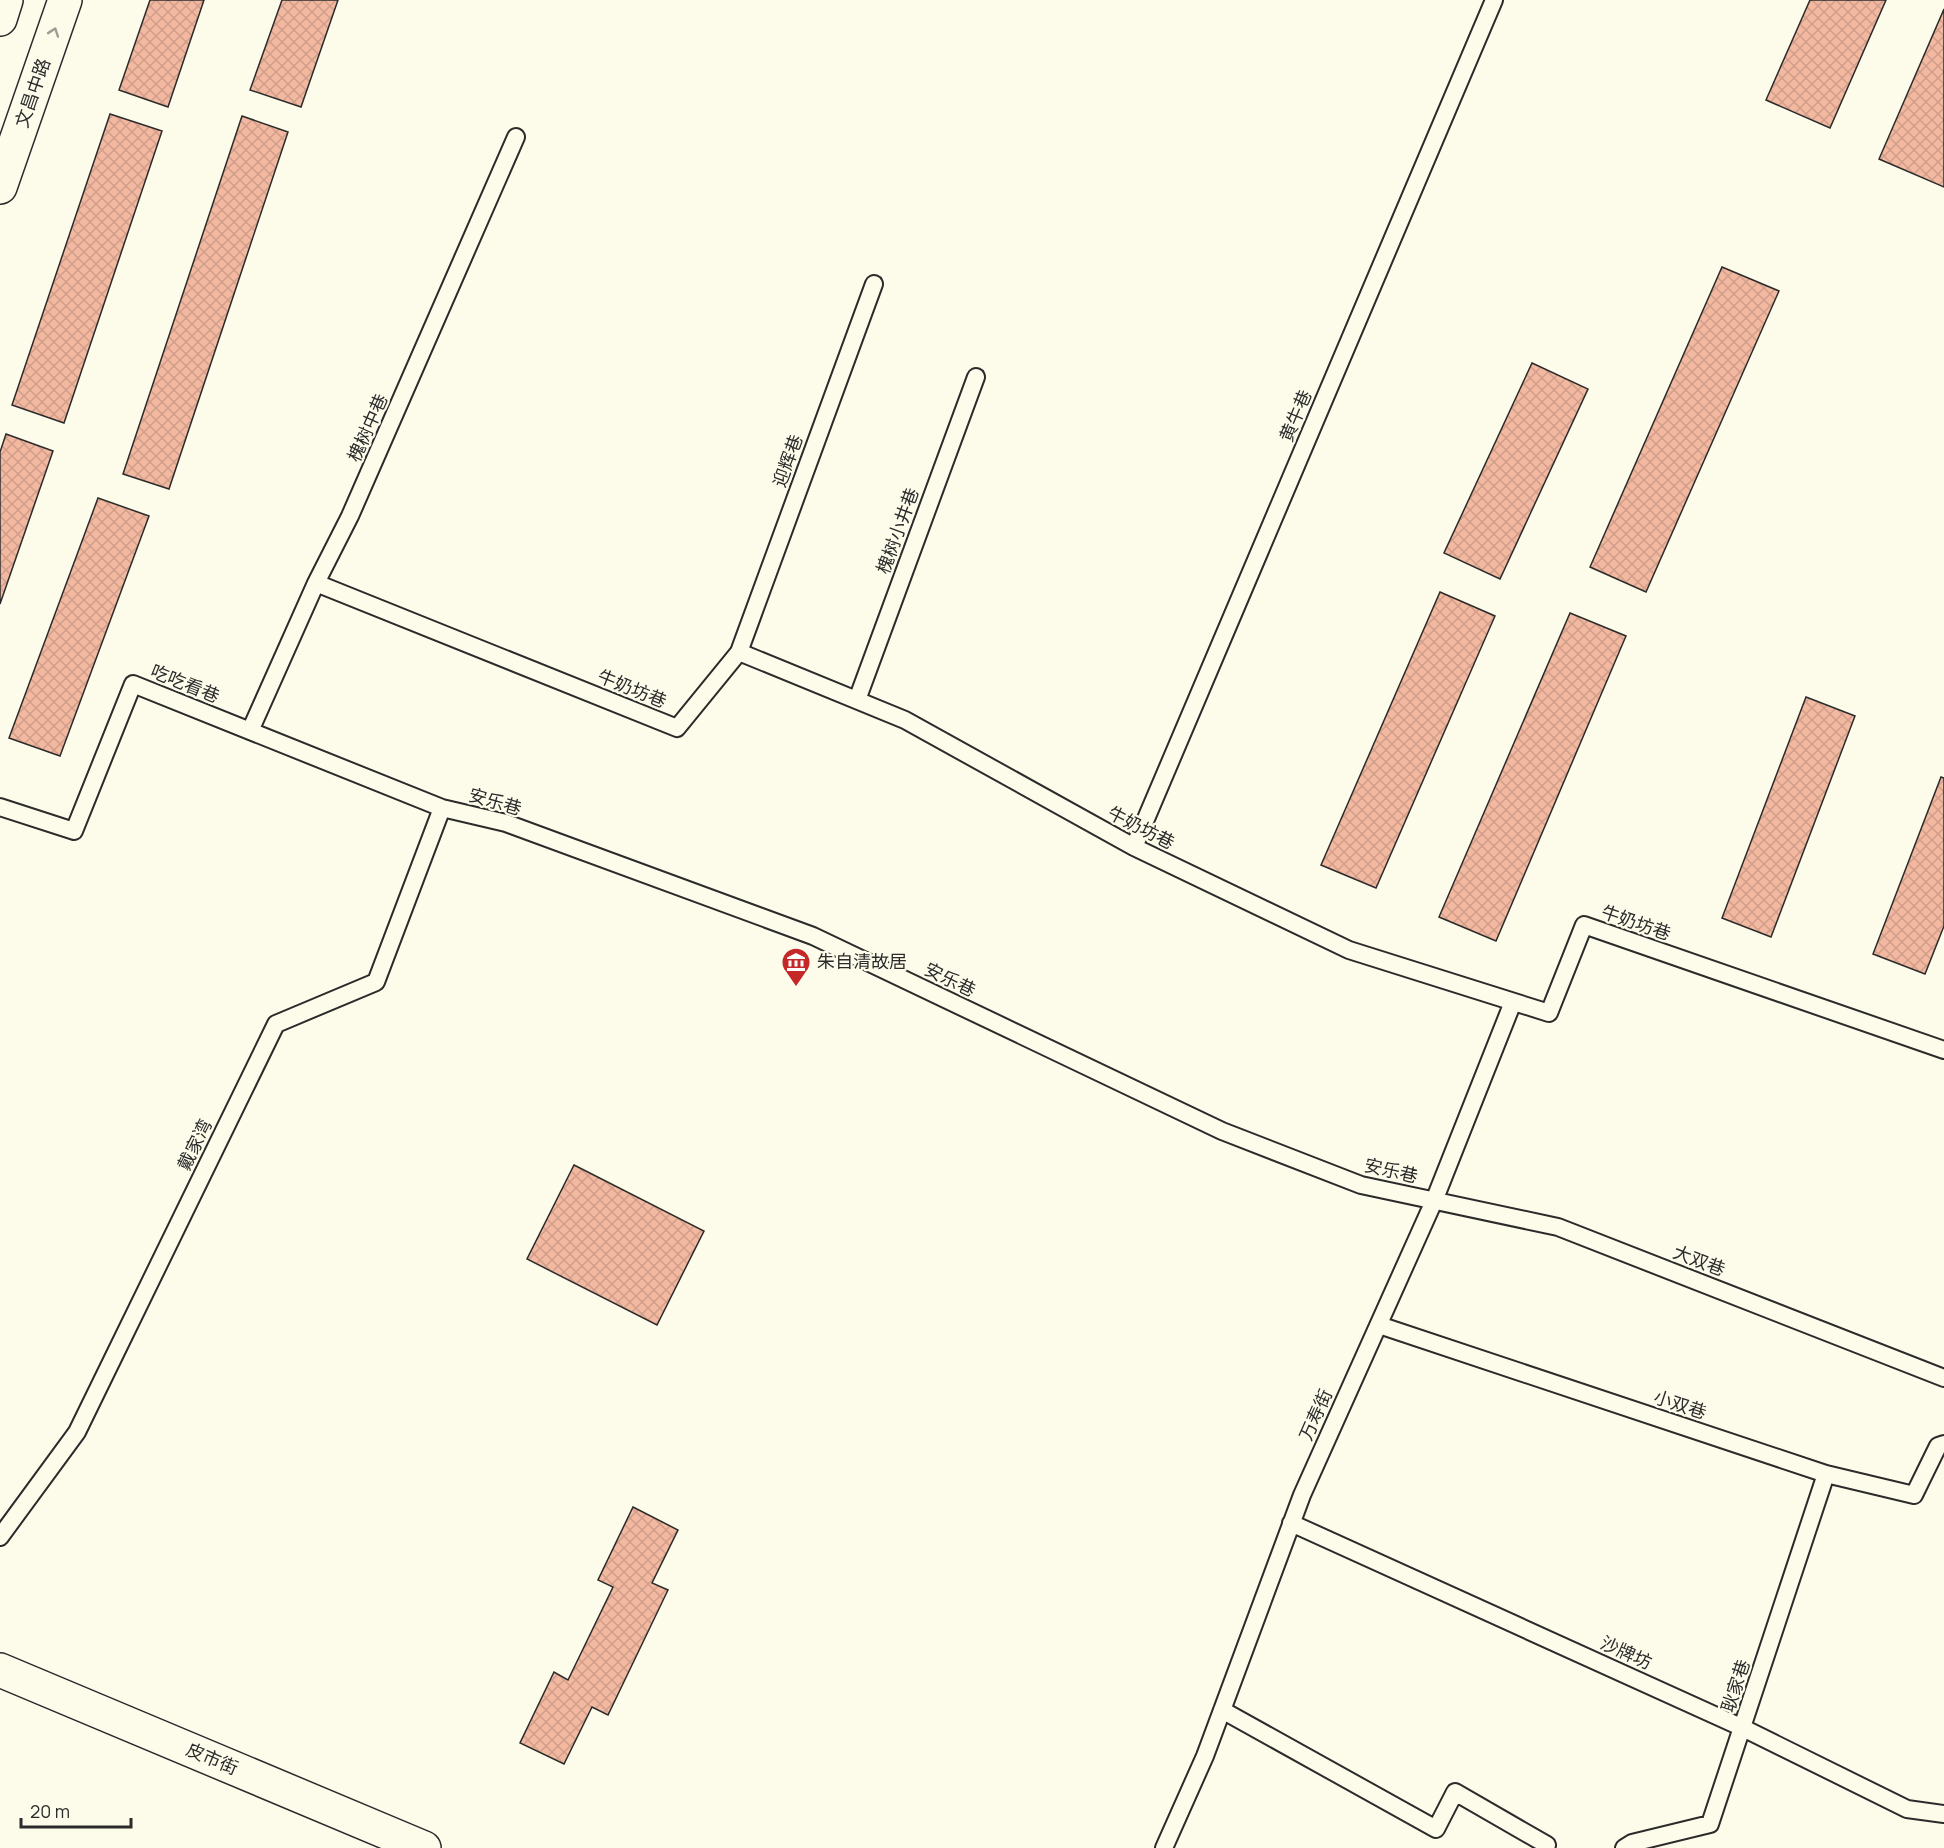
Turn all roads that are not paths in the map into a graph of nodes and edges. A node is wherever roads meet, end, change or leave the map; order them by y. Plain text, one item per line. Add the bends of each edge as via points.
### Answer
1 (6, 0) edge
2 (65, 0) edge
3 (1494, 0) edge
4 (0, 19) edge
5 (516, 137) dead end
6 (0, 187) edge
7 (874, 284) dead end
8 (976, 377) dead end
9 (316, 583) junction
10 (739, 652) junction
11 (857, 700) junction
12 (250, 731) junction
13 (0, 807) edge
14 (442, 808) junction
15 (1134, 847) junction
16 (1513, 1002) junction
17 (1944, 1050) edge
18 (1434, 1201) junction
19 (1378, 1325) junction
20 (1944, 1378) edge
21 (1944, 1444) edge
22 (1826, 1474) junction
23 (1291, 1523) junction
24 (0, 1537) edge
25 (0, 1670) edge
26 (1222, 1710) junction
27 (1743, 1728) junction
28 (1944, 1815) edge
29 (1549, 1847) edge
30 (424, 1848) edge
31 (1164, 1848) edge
32 (1624, 1848) edge

1 - 4 street
6 -> 2 street, 文昌中路
3 - 15 lane, 黄牛巷
5 - 9 lane, 槐树中巷 via 350,516
7 - 10 lane, 迎辉巷
8 - 11 lane, 槐树小井巷
9 - 10 lane, 牛奶坊巷 via 677,728
9 - 12 lane, 槐树中巷
10 - 11 lane, 牛奶坊巷
11 - 15 lane, 牛奶坊巷 via 905,720
12 - 13 lane, 吃吃看巷 via 133,684 74,831
12 - 14 lane, 吃吃看巷
14 - 18 lane, 安乐巷 via 506,823 813,936 1222,1131 1360,1185
14 - 24 lane, 戴家湾 via 376,982 276,1024 77,1432
15 - 16 lane, 牛奶坊巷 via 1349,950
16 - 17 lane, 牛奶坊巷 via 1549,1013 1584,926
16 - 18 lane, 万寿街
18 - 19 lane, 万寿街
18 - 20 lane, 大双巷 via 1558,1227
19 - 22 lane, 小双巷
19 - 23 lane, 万寿街
21 - 22 lane, 小双巷 via 1938,1446 1914,1495
22 - 27 lane, 耿家巷
23 - 26 lane, 万寿街
23 - 27 lane, 沙牌坊
25 - 30 street, 皮市街
26 - 29 lane via 1436,1829 1455,1792
26 - 31 lane, 万寿街
27 - 28 lane, 沙牌坊 via 1907,1809
27 - 32 lane, 耿家巷 via 1710,1824

